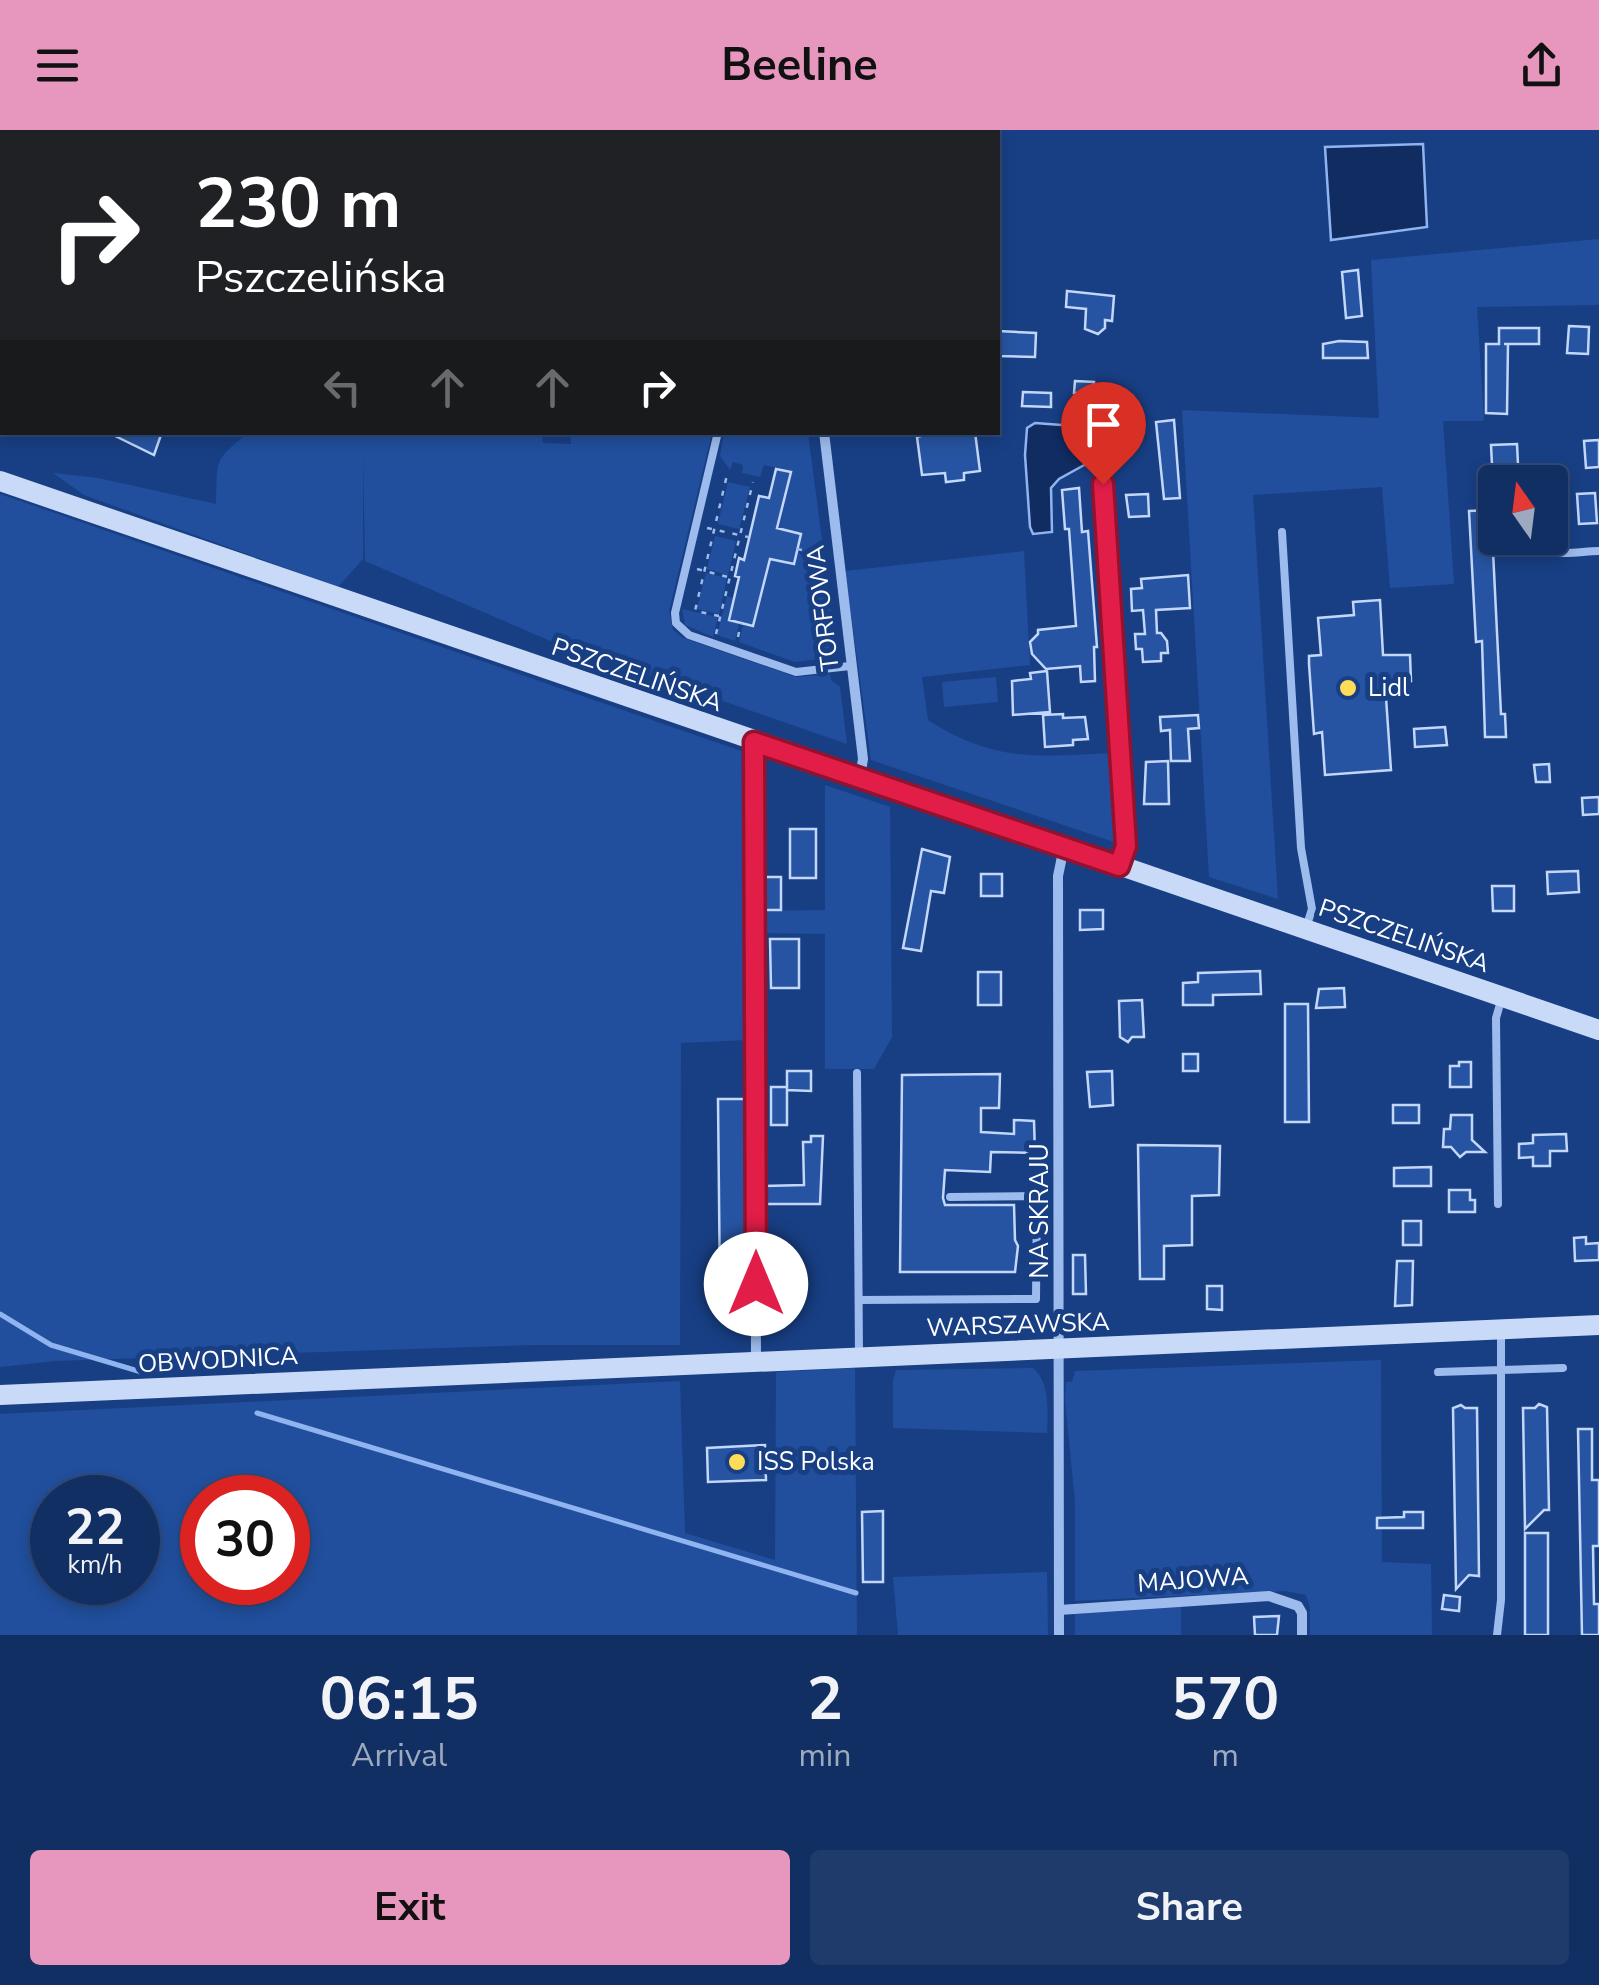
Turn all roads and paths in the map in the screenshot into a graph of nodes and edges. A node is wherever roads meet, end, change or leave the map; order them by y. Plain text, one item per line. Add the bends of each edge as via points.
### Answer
1 (717, 435) edge
2 (824, 435) edge
3 (727, 475) dead end
4 (0, 481) edge
5 (752, 482) dead end
6 (1103, 484) dead end
7 (696, 525) junction
8 (714, 529) junction
9 (1282, 532) dead end
10 (740, 536) junction
11 (748, 538) dead end
12 (797, 550) dead end
13 (1599, 550) edge
14 (1568, 551) edge
15 (686, 566) junction
16 (704, 571) junction
17 (730, 577) junction
18 (840, 578) junction
19 (720, 617) junction
20 (741, 623) dead end
21 (726, 640) dead end
22 (736, 644) dead end
23 (850, 666) junction
24 (754, 742) junction
25 (860, 778) junction
26 (1064, 847) junction
27 (1119, 866) junction
28 (1306, 928) junction
29 (1502, 997) junction
30 (1599, 1030) edge
31 (856, 1072) dead end
32 (950, 1197) dead end
33 (1498, 1204) dead end
34 (859, 1300) junction
35 (1599, 1325) edge
36 (1501, 1330) junction
37 (1060, 1348) junction
38 (860, 1357) junction
39 (756, 1361) junction
40 (1563, 1368) dead end
41 (1501, 1370) junction
42 (1438, 1372) dead end
43 (439, 1375) joint
44 (0, 1394) edge
45 (1059, 1610) junction
46 (1059, 1635) edge
47 (1302, 1635) edge
48 (1497, 1635) edge

1 - 7 lane
2 - 18 street, TORFOWA
3 - 8 path
4 - 24 main road, PSZCZELIŃSKA
5 - 10 path
6 - 27 street via 1126,846
7 - 8 path
7 - 15 lane
8 - 10 path
8 - 16 path
9 - 28 lane via 1301,848 1312,909
10 - 11 path
10 - 17 path
12 - 18 path via 822,580
13 - 14 lane
15 - 16 path
15 - 23 lane via 674,613 684,632 796,672
16 - 17 path
16 - 19 path via 695,611
17 - 19 path
18 - 23 street, TORFOWA
19 - 21 path via 715,637
20 - 22 path
23 - 25 street, TORFOWA
24 - 25 main road, PSZCZELIŃSKA
24 - 39 street
25 - 26 main road, PSZCZELIŃSKA
26 - 27 main road, PSZCZELIŃSKA
26 - 37 street, NA SKRAJU via 1058,876
27 - 28 main road, PSZCZELIŃSKA
28 - 29 main road, PSZCZELIŃSKA
29 - 30 main road, PSZCZELIŃSKA
29 - 33 lane via 1496,1018
31 - 34 lane
32 - 34 lane via 1037,1196 1036,1298
34 - 38 lane
35 - 36 main road, WARSZAWSKA
36 - 37 main road, WARSZAWSKA
36 - 41 lane
37 - 38 main road, WARSZAWSKA
37 - 45 street, NA SKRAJU
38 - 39 main road, WARSZAWSKA
39 - 43 main road, WARSZAWSKA
40 - 41 lane
41 - 42 lane
41 - 48 lane
43 - 44 main road, OBWODNICA
45 - 46 street, NA SKRAJU
45 - 47 street, MAJOWA via 1269,1596 1298,1606

